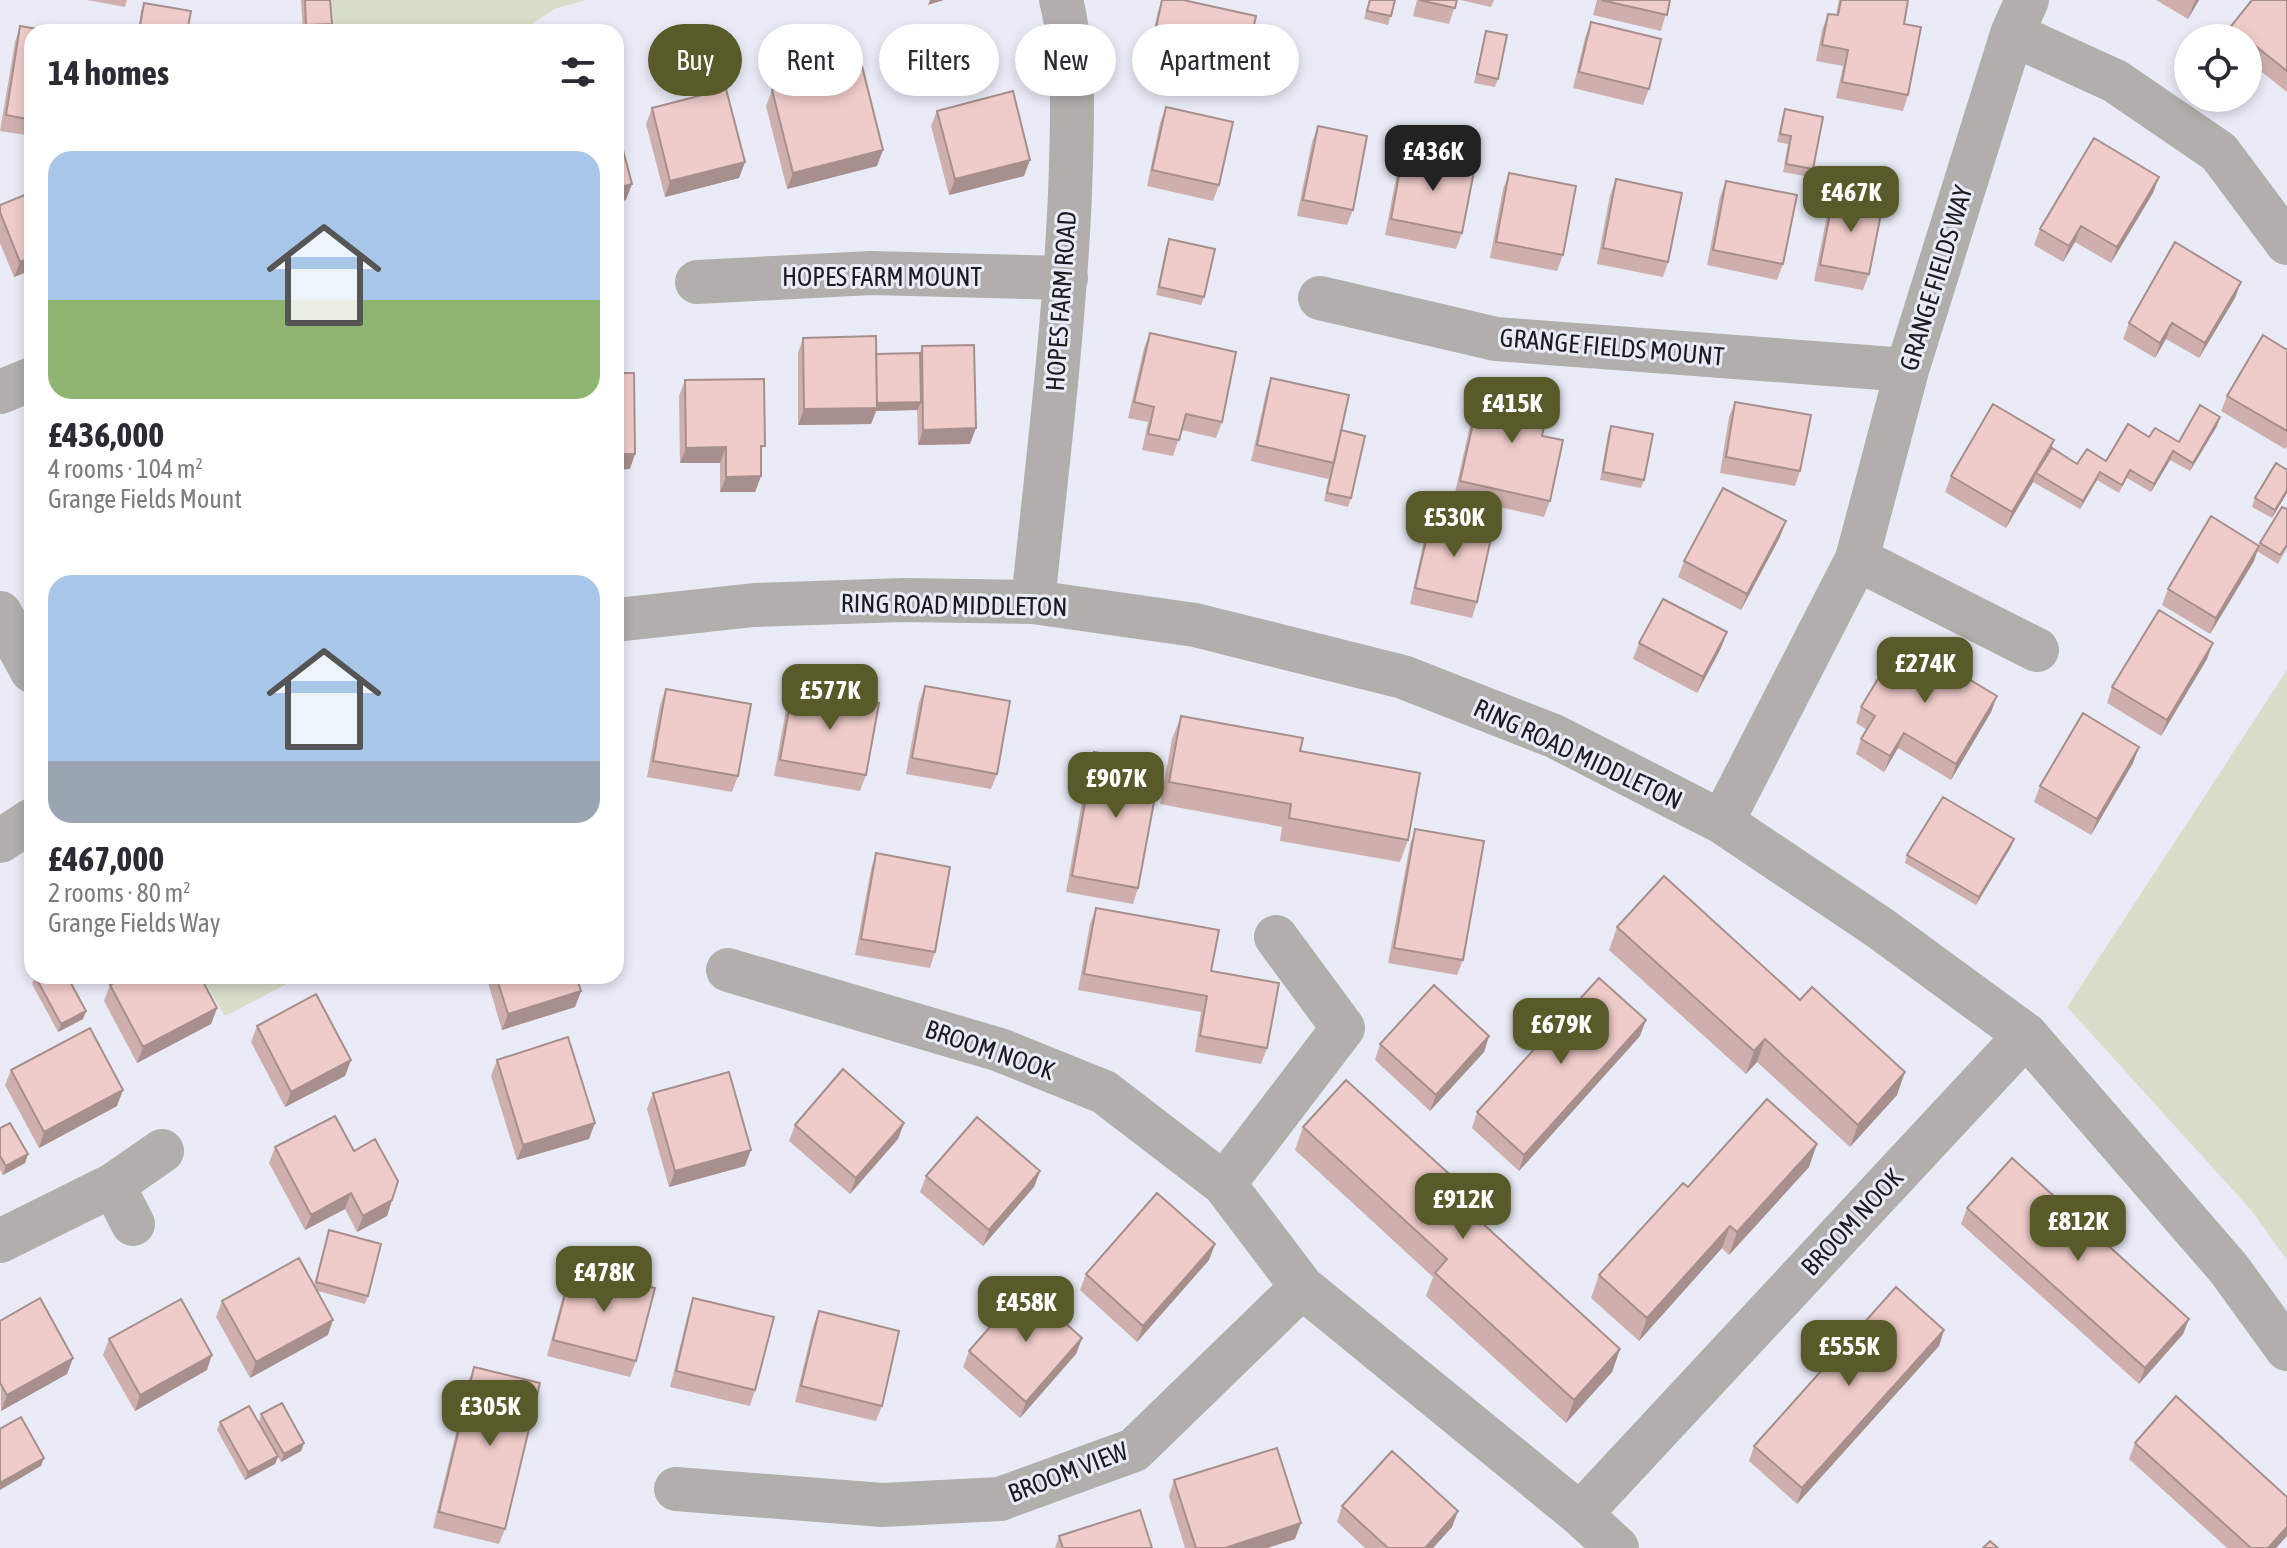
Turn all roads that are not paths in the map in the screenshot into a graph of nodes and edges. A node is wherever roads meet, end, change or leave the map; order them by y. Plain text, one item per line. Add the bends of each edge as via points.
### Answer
1 (1061, 0) edge
2 (2019, 17) edge
3 (2287, 243) edge
4 (1066, 278) junction
5 (697, 282) dead end
6 (1320, 298) dead end
7 (1907, 370) junction
8 (24, 382) edge
9 (0, 392) edge
10 (1857, 559) junction
11 (1033, 602) junction
12 (0, 613) edge
13 (624, 619) edge
14 (2037, 650) dead end
15 (24, 656) edge
16 (1722, 822) junction
17 (24, 825) edge
18 (0, 841) edge
19 (1276, 937) dead end
20 (728, 970) dead end
21 (2026, 1035) junction
22 (162, 1151) dead end
23 (1224, 1184) junction
24 (113, 1185) junction
25 (133, 1224) dead end
26 (0, 1241) edge
27 (1302, 1287) junction
28 (2287, 1349) edge
29 (676, 1489) dead end
30 (1580, 1514) junction
31 (1617, 1548) edge

1 - 4 street, HOPES FARM ROAD via 1067,25 1072,142
2 - 3 street via 2219,152
2 - 7 street, GRANGE FIELDS WAY
4 - 5 street, HOPES FARM MOUNT via 871,273
4 - 11 street, HOPES FARM ROAD
6 - 7 street, GRANGE FIELDS MOUNT via 1496,339
7 - 10 street, GRANGE FIELDS WAY
8 - 9 street
10 - 14 street
10 - 16 street, GRANGE FIELDS WAY
11 - 13 street, RING ROAD MIDDLETON via 754,605
11 - 16 street, RING ROAD MIDDLETON via 1195,625 1403,677 1554,736
12 - 15 street
16 - 21 street, RING ROAD MIDDLETON
17 - 18 street
19 - 23 street via 1343,1028
20 - 23 street, BROOM NOOK via 1000,1050 1104,1092
21 - 28 street, RING ROAD MIDDLETON via 2219,1257
21 - 30 street, BROOM NOOK
22 - 24 street
23 - 27 street, BROOM NOOK
24 - 25 street
24 - 26 street
27 - 29 street, BROOM VIEW via 1134,1450 1000,1499 882,1505
27 - 30 street, BROOM NOOK
30 - 31 street, BROOM NOOK

